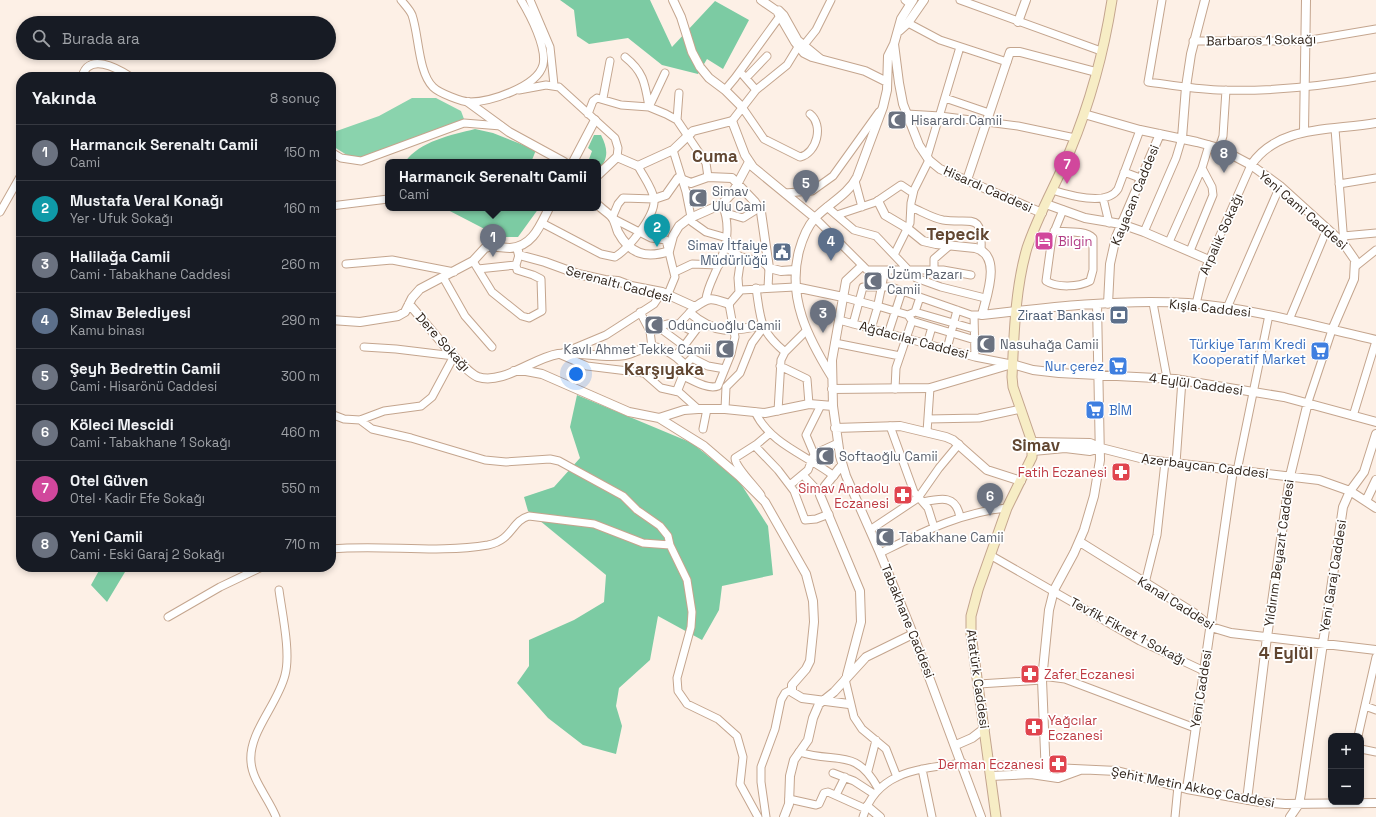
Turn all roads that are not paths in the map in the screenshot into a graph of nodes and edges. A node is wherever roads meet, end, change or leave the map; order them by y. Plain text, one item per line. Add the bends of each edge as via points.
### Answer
1 (401, 0) edge
2 (521, 0) edge
3 (530, 0) edge
4 (673, 0) edge
5 (831, 0) edge
6 (924, 0) edge
7 (960, 0) edge
8 (1026, 0) edge
9 (1112, 0) edge
10 (1162, 0) edge
11 (1205, 0) edge
12 (1306, 0) edge
13 (909, 1) edge
14 (767, 3) edge
15 (780, 16) junction
16 (1018, 22) junction
17 (908, 23) junction
18 (1376, 28) edge
19 (899, 31) junction
20 (1193, 41) junction
21 (1305, 41) junction
22 (894, 44) junction
23 (801, 46) junction
24 (960, 47) junction
25 (1101, 51) junction
26 (767, 56) dead end
27 (624, 57) dead end
28 (610, 61) dead end
29 (1007, 62) junction
30 (740, 71) junction
31 (83, 72) edge
32 (124, 72) edge
33 (1096, 72) junction
34 (665, 73) dead end
35 (1376, 77) edge
36 (746, 78) junction
37 (887, 82) junction
38 (554, 85) junction
39 (1186, 87) junction
40 (1305, 88) junction
41 (725, 90) junction
42 (756, 90) junction
43 (1226, 90) junction
44 (513, 91) junction
45 (679, 93) dead end
46 (602, 98) junction
47 (945, 98) junction
48 (468, 102) junction
49 (883, 106) junction
50 (649, 107) junction
51 (742, 107) junction
52 (989, 113) junction
53 (588, 114) junction
54 (810, 114) dead end
55 (907, 114) junction
56 (1084, 114) junction
57 (940, 116) junction
58 (595, 120) junction
59 (677, 120) junction
60 (732, 122) junction
61 (986, 122) junction
62 (1376, 123) edge
63 (501, 126) junction
64 (1334, 129) junction
65 (1140, 130) junction
66 (1304, 131) junction
67 (1160, 134) junction
68 (688, 135) junction
69 (1075, 138) junction
70 (1182, 138) junction
71 (1209, 145) junction
72 (1219, 148) junction
73 (672, 150) junction
74 (336, 155) edge
75 (617, 157) junction
76 (928, 158) junction
77 (559, 159) edge
78 (575, 159) edge
79 (749, 162) junction
80 (1251, 165) junction
81 (638, 166) junction
82 (1202, 168) junction
83 (601, 172) edge
84 (1124, 172) junction
85 (708, 177) junction
86 (681, 178) junction
87 (1140, 178) junction
88 (1376, 178) edge
89 (967, 180) junction
90 (855, 181) junction
91 (738, 184) junction
92 (1339, 184) junction
93 (16, 185) edge
94 (1280, 186) junction
95 (1052, 190) junction
96 (785, 193) junction
97 (913, 193) junction
98 (1103, 198) junction
99 (385, 199) edge
100 (654, 199) junction
101 (878, 201) junction
102 (722, 204) junction
103 (1046, 204) junction
104 (336, 205) edge
105 (827, 207) junction
106 (862, 207) junction
107 (911, 207) junction
108 (601, 208) edge
109 (759, 208) junction
110 (1063, 210) junction
111 (548, 211) edge
112 (0, 212) edge
113 (726, 213) junction
114 (1042, 213) junction
115 (836, 215) junction
116 (612, 218) junction
117 (690, 218) junction
118 (815, 218) junction
119 (542, 223) junction
120 (1109, 223) junction
121 (1121, 224) junction
122 (907, 228) junction
123 (1327, 229) junction
124 (1054, 231) junction
125 (639, 232) junction
126 (1144, 232) junction
127 (1376, 233) edge
128 (727, 238) junction
129 (1343, 240) junction
130 (1169, 242) junction
131 (628, 245) junction
132 (949, 246) junction
133 (725, 247) junction
134 (981, 250) junction
135 (1376, 250) edge
136 (518, 251) junction
137 (1190, 251) junction
138 (669, 252) junction
139 (894, 255) junction
140 (742, 257) junction
141 (1209, 260) junction
142 (473, 261) junction
143 (346, 264) dead end
144 (516, 264) junction
145 (719, 265) junction
146 (862, 266) junction
147 (1356, 266) junction
148 (769, 268) junction
149 (478, 269) junction
150 (908, 269) junction
151 (934, 269) junction
152 (795, 270) junction
153 (885, 270) junction
154 (454, 272) junction
155 (674, 272) junction
156 (971, 275) dead end
157 (444, 277) junction
158 (795, 287) junction
159 (756, 288) junction
160 (768, 288) junction
161 (882, 288) junction
162 (902, 291) junction
163 (739, 292) junction
164 (665, 293) junction
165 (843, 297) junction
166 (920, 297) junction
167 (985, 298) junction
168 (706, 299) junction
169 (858, 301) junction
170 (1153, 303) junction
171 (409, 304) junction
172 (729, 304) junction
173 (938, 304) junction
174 (1098, 304) junction
175 (1108, 304) junction
176 (1196, 304) junction
177 (878, 307) junction
178 (1227, 308) junction
179 (693, 310) junction
180 (957, 310) junction
181 (895, 311) junction
182 (1017, 311) junction
183 (640, 312) junction
184 (978, 315) junction
185 (1269, 315) junction
186 (912, 316) junction
187 (934, 317) junction
188 (336, 320) edge
189 (839, 320) junction
190 (1289, 320) junction
191 (702, 322) junction
192 (954, 323) junction
193 (853, 324) junction
194 (678, 325) junction
195 (762, 327) junction
196 (932, 327) junction
197 (658, 329) junction
198 (871, 329) junction
199 (974, 329) junction
200 (734, 330) junction
201 (1332, 330) junction
202 (650, 331) junction
203 (806, 331) junction
204 (694, 332) junction
205 (952, 333) junction
206 (888, 334) junction
207 (906, 338) junction
208 (975, 340) junction
209 (1376, 341) edge
210 (835, 342) junction
211 (927, 344) junction
212 (684, 346) junction
213 (364, 347) dead end
214 (492, 347) dead end
215 (652, 347) junction
216 (947, 350) junction
217 (785, 352) junction
218 (559, 354) junction
219 (454, 356) junction
220 (675, 356) junction
221 (900, 356) junction
222 (975, 357) junction
223 (1012, 364) junction
224 (684, 366) junction
225 (780, 366) junction
226 (725, 369) junction
227 (514, 371) junction
228 (1099, 375) junction
229 (683, 376) junction
230 (832, 378) junction
231 (1167, 378) junction
232 (1182, 380) junction
233 (728, 384) junction
234 (718, 386) junction
235 (930, 388) junction
236 (895, 389) junction
237 (832, 390) junction
238 (677, 391) junction
239 (1252, 391) junction
240 (1308, 402) junction
241 (809, 404) junction
242 (821, 405) junction
243 (833, 406) junction
244 (698, 409) junction
245 (707, 409) junction
246 (724, 409) junction
247 (1021, 409) junction
248 (778, 411) junction
249 (755, 412) junction
250 (336, 416) edge
251 (1353, 416) junction
252 (659, 418) junction
253 (928, 419) junction
254 (360, 420) junction
255 (1376, 422) edge
256 (890, 426) junction
257 (835, 428) junction
258 (703, 429) dead end
259 (927, 432) junction
260 (770, 433) junction
261 (1376, 434) edge
262 (838, 443) junction
263 (959, 444) junction
264 (755, 446) junction
265 (1032, 446) junction
266 (1101, 448) junction
267 (812, 458) junction
268 (1165, 462) junction
269 (1176, 463) junction
270 (842, 465) junction
271 (1235, 470) junction
272 (803, 475) junction
273 (834, 476) junction
274 (1290, 476) junction
275 (1376, 480) edge
276 (1021, 481) junction
277 (790, 485) junction
278 (1350, 491) junction
279 (820, 493) junction
280 (920, 500) junction
281 (1366, 501) junction
282 (765, 502) junction
283 (1007, 508) junction
284 (1376, 508) edge
285 (829, 514) junction
286 (960, 517) junction
287 (934, 527) junction
288 (870, 530) junction
289 (1080, 542) junction
290 (670, 545) junction
291 (336, 549) edge
292 (880, 553) junction
293 (990, 555) junction
294 (252, 572) edge
295 (1144, 583) junction
296 (279, 590) dead end
297 (1054, 590) junction
298 (168, 617) dead end
299 (1211, 626) junction
300 (913, 634) junction
301 (1267, 637) junction
302 (1322, 644) junction
303 (1376, 650) edge
304 (1376, 657) edge
305 (1204, 670) junction
306 (1042, 678) junction
307 (846, 680) junction
308 (979, 684) junction
309 (791, 690) junction
310 (823, 700) junction
311 (849, 704) junction
312 (1365, 706) junction
313 (1376, 710) edge
314 (985, 728) junction
315 (1195, 728) junction
316 (1359, 733) edge
317 (876, 740) junction
318 (956, 744) junction
319 (1364, 750) edge
320 (799, 752) junction
321 (1376, 752) edge
322 (963, 764) junction
323 (989, 765) junction
324 (922, 769) junction
325 (868, 771) junction
326 (1045, 772) junction
327 (833, 773) dead end
328 (990, 776) junction
329 (845, 777) junction
330 (897, 777) junction
331 (1178, 786) junction
332 (1187, 788) junction
333 (876, 791) junction
334 (836, 795) junction
335 (789, 799) junction
336 (1247, 800) junction
337 (1328, 803) edge
338 (1364, 803) edge
339 (1376, 803) edge
340 (1299, 804) junction
341 (866, 807) junction
342 (276, 817) edge
343 (758, 817) edge
344 (766, 817) edge
345 (784, 817) edge
346 (862, 817) edge
347 (880, 817) edge
348 (932, 817) edge
349 (981, 817) edge
350 (996, 817) edge
351 (1175, 817) edge
352 (1290, 817) edge

1 - 48 street via 411,14 426,75 434,88
2 - 44 street via 541,43 543,64 540,73
3 - 38 street via 550,46
4 - 41 street via 696,61 709,78
5 - 23 street via 813,34
6 - 17 street, Hisardı Caddesi
7 - 16 street
8 - 16 street
9 - 25 main road
10 - 39 street via 1148,82
11 - 20 street
12 - 21 street
13 - 19 street, Hisardı Caddesi
14 - 15 street
14 - 23 street via 783,12
15 - 23 street
15 - 30 street
16 - 25 street
17 - 19 street, Hisardı Caddesi
17 - 24 street via 940,40
18 - 21 street, Barbaros 1 Sokağı
19 - 22 street, Hisardı Caddesi
20 - 21 street, Barbaros 1 Sokağı
20 - 39 street
21 - 40 street
22 - 37 street via 888,56
22 - 55 street, Hisardı Caddesi via 901,95
23 - 37 street via 808,56 865,71
23 - 42 street via 784,68
24 - 29 street
24 - 47 street
25 - 33 main road
26 - 36 street
27 - 50 street via 643,77
28 - 46 street
29 - 33 street via 1010,52 1015,51
29 - 52 street
30 - 36 street
30 - 41 street
31 - 32 street via 91,64 100,63
33 - 56 main road
34 - 50 street
35 - 40 street
36 - 42 street
37 - 49 street
38 - 44 street
38 - 53 street via 563,90
39 - 43 street
39 - 70 street
40 - 43 street
40 - 66 street
41 - 51 street
42 - 51 street
43 - 72 street via 1223,136
44 - 48 street via 495,98
45 - 59 street
46 - 50 street via 621,105
46 - 53 street via 595,99
47 - 52 street
47 - 57 street
48 - 63 street
49 - 90 street
49 - 96 street via 833,176 812,191
50 - 59 street
51 - 54 street via 764,139 800,157 810,150 817,134 817,123
51 - 60 street
52 - 61 street
53 - 58 street
55 - 57 street
55 - 76 street, Hisardı Caddesi via 915,136
56 - 65 street, Yeni Cami Caddesi
56 - 69 main road
57 - 61 street
57 - 76 street
58 - 75 street via 615,138
58 - 78 street
59 - 68 street
60 - 68 street via 704,127
60 - 79 street
61 - 69 street
61 - 89 street
62 - 64 street
63 - 74 street via 464,124 360,161
63 - 77 street
64 - 66 street
64 - 92 street
65 - 67 street, Yeni Cami Caddesi
65 - 84 street
66 - 80 street via 1271,146
67 - 70 street, Yeni Cami Caddesi
67 - 87 street, Kayacan Caddesi
68 - 73 street
68 - 85 street via 706,163
69 - 95 main road
70 - 71 street, Yeni Cami Caddesi
70 - 126 street
71 - 72 street, Yeni Cami Caddesi
71 - 82 street
72 - 80 street, Yeni Cami Caddesi
73 - 81 street
73 - 86 street
75 - 81 street
75 - 83 street
76 - 89 street, Hisardı Caddesi via 940,168
76 - 97 street
79 - 91 street
79 - 96 street
80 - 94 street, Yeni Cami Caddesi
80 - 141 street, Arpalık Sokağı
81 - 100 street
82 - 130 street
82 - 137 street via 1214,191
84 - 87 street
84 - 98 street via 1116,192
85 - 86 street via 691,183
85 - 91 street via 728,177
86 - 100 street via 676,179 666,195
86 - 117 street
87 - 121 street, Kayacan Caddesi
88 - 92 street
89 - 114 street, Hisardı Caddesi
90 - 105 street
90 - 106 street
91 - 102 street
91 - 109 street
92 - 129 street
93 - 112 street
94 - 123 street, Yeni Cami Caddesi
94 - 178 street
95 - 98 street
95 - 103 main road
96 - 118 street
97 - 101 street via 901,185
97 - 107 street
98 - 120 street
99 - 104 street
100 - 116 street via 623,198
100 - 125 street via 651,215
101 - 106 street
101 - 122 street via 885,215
102 - 113 street
102 - 117 street
103 - 110 street
103 - 114 main road
105 - 115 street
105 - 118 street
106 - 115 street
107 - 122 street
107 - 134 street via 939,219 966,220 977,224 981,229
108 - 116 street
109 - 113 street via 743,218
109 - 148 street via 764,219
110 - 120 street
110 - 124 street
111 - 119 street
113 - 128 street
114 - 182 main road via 1026,254
115 - 139 street via 854,230 876,236
116 - 125 street
116 - 131 street via 618,233
117 - 128 street via 706,232
117 - 138 street via 676,231
118 - 146 street
118 - 152 street via 803,240
119 - 131 street via 610,258 620,254
119 - 136 street via 534,236
120 - 121 street
121 - 126 street
121 - 175 street, Kayacan Caddesi via 1112,253
122 - 132 street via 923,241
122 - 139 street
123 - 129 street, Yeni Cami Caddesi
123 - 190 street
124 - 124 street via 1091,235 1093,238 1092,278 1087,283 1054,285 1046,280
125 - 131 street
125 - 138 street via 651,238 664,239
126 - 130 street
127 - 129 street
128 - 133 street
129 - 147 street, Yeni Cami Caddesi via 1353,255
130 - 137 street
131 - 138 street via 642,255
132 - 134 street
132 - 151 street via 934,259
133 - 140 street
133 - 145 street
134 - 167 street via 990,264 992,275
135 - 147 street
136 - 142 street, Serenaltı Caddesi via 488,247
136 - 144 street
136 - 164 street, Serenaltı Caddesi via 581,275
137 - 141 street
138 - 155 street
139 - 150 street
140 - 148 street via 764,262
140 - 163 street via 738,278
141 - 176 street, Arpalık Sokağı via 1200,282
142 - 149 street
142 - 154 street, Serenaltı Caddesi
143 - 154 street via 392,260
144 - 149 street
144 - 149 street via 519,272 541,279 542,311 532,317 522,316 498,298
145 - 155 street via 692,264
145 - 168 street
146 - 153 street via 870,271
146 - 165 street, Tabakhane Caddesi via 846,281
147 - 201 street via 1354,279
148 - 152 street via 781,271
148 - 160 street
150 - 151 street
150 - 153 street
150 - 167 street via 916,278
151 - 156 street
152 - 158 street
153 - 161 street
154 - 157 street, Serenaltı Caddesi
155 - 164 street via 674,281
157 - 171 street, Serenaltı Caddesi via 420,289
157 - 214 street via 465,316
158 - 160 street
158 - 165 street
158 - 203 street
159 - 160 street
159 - 163 street via 743,289
159 - 195 street
161 - 162 street via 889,286
161 - 169 street via 863,287
161 - 177 street
162 - 166 street
162 - 181 street
163 - 172 street
164 - 179 street, Serenaltı Caddesi
164 - 183 street
165 - 169 street
165 - 189 street, Tabakhane Caddesi
166 - 173 street
166 - 186 street
167 - 184 street
168 - 172 street
168 - 179 street
169 - 177 street
169 - 193 street
170 - 175 street, Kışla Caddesi
170 - 176 street, Kışla Caddesi
170 - 231 street
171 - 188 street, Serenaltı Caddesi via 405,312 392,318 360,322
171 - 219 street, Dere Sokağı
172 - 200 street
173 - 180 street
173 - 187 street
174 - 175 street, Kışla Caddesi
174 - 182 street, Kışla Caddesi
174 - 228 street
176 - 178 street, Kışla Caddesi
177 - 181 street
177 - 198 street
178 - 185 street, Kışla Caddesi
179 - 191 street, Serenaltı Caddesi
179 - 194 street
180 - 184 street
180 - 192 street
181 - 186 street
181 - 206 street
182 - 184 street, Kışla Caddesi
182 - 223 main road
183 - 202 street
183 - 218 street via 600,338
184 - 199 street
185 - 190 street, Kışla Caddesi
185 - 239 street
186 - 187 street
186 - 196 street
186 - 207 street
187 - 192 street
189 - 193 street, Ağdacılar Caddesi
189 - 210 street, Tabakhane Caddesi
190 - 201 street, Kışla Caddesi
191 - 200 street, Serenaltı Caddesi via 717,329
191 - 204 street
192 - 199 street
192 - 205 street
193 - 198 street, Ağdacılar Caddesi
194 - 197 street via 665,324
194 - 204 street
195 - 200 street, Serenaltı Caddesi
195 - 217 street
195 - 233 street via 740,372
196 - 205 street
196 - 211 street
197 - 202 street
197 - 212 street
198 - 206 street, Ağdacılar Caddesi
199 - 208 street
200 - 226 street via 735,341
201 - 209 street, Kışla Caddesi
201 - 240 street
202 - 215 street
203 - 217 street
203 - 230 street
204 - 212 street
205 - 208 street
205 - 216 street
206 - 207 street, Ağdacılar Caddesi
207 - 211 street, Ağdacılar Caddesi
207 - 221 street
208 - 222 street
209 - 251 street
210 - 221 street
210 - 230 street, Tabakhane Caddesi
211 - 216 street, Ağdacılar Caddesi
212 - 220 street
213 - 219 street
215 - 218 street, Dere Sokağı via 620,356
215 - 220 street via 661,348
216 - 222 street, Ağdacılar Caddesi
217 - 225 street
218 - 227 street, Dere Sokağı
218 - 238 street via 587,366 640,371 661,388
219 - 227 street, Dere Sokağı via 468,371 482,378 495,378
219 - 254 street via 427,402 411,408 384,411
220 - 224 street
221 - 236 street via 896,368
222 - 223 street, Ağdacılar Caddesi
223 - 228 street, 4 Eylül Caddesi via 1045,372
223 - 235 street
223 - 247 main road via 1012,381
224 - 226 street via 692,358 708,366
224 - 229 street
225 - 241 street via 807,379
225 - 248 street
226 - 234 street
227 - 252 street via 542,374 629,412
228 - 231 street, 4 Eylül Caddesi
228 - 266 street
229 - 234 street via 714,388
229 - 238 street
230 - 237 street, Tabakhane Caddesi
231 - 232 street, 4 Eylül Caddesi
232 - 239 street, 4 Eylül Caddesi
232 - 269 street
233 - 234 street
233 - 246 street
235 - 236 street
235 - 253 street
236 - 237 street
237 - 243 street, Tabakhane Caddesi
238 - 244 street
239 - 240 street, 4 Eylül Caddesi
239 - 271 street
240 - 251 street, 4 Eylül Caddesi
240 - 274 street, Yıldırım Beyazıt Caddesi
241 - 242 street
241 - 248 street
242 - 243 street
242 - 267 street via 806,435
243 - 257 street, Tabakhane Caddesi
244 - 245 street
244 - 252 street via 684,410
245 - 246 street
245 - 258 street
246 - 249 street
247 - 253 street via 979,418
247 - 265 main road
248 - 249 street
249 - 260 street
250 - 254 street
251 - 255 street, 4 Eylül Caddesi
252 - 282 street via 704,446
253 - 259 street
254 - 290 street via 372,429 485,460 559,461 623,496 664,530
256 - 257 street
256 - 259 street
256 - 280 street via 909,481
257 - 262 street, Tabakhane Caddesi
259 - 263 street
260 - 264 street
260 - 267 street via 790,449
261 - 278 street, Yeni Garaj Caddesi via 1364,472
262 - 267 street
262 - 270 street, Tabakhane Caddesi
263 - 276 street via 987,470
263 - 280 street via 939,468
264 - 277 street
264 - 282 street via 737,456 735,461
265 - 266 street, Azerbaycan Caddesi via 1090,443
265 - 276 main road, Atatürk Caddesi via 1029,464
266 - 268 street, Azerbaycan Caddesi
266 - 289 street via 1097,481
267 - 272 street via 808,470
267 - 273 street
268 - 269 street, Azerbaycan Caddesi
268 - 295 street via 1157,536
269 - 271 street, Azerbaycan Caddesi
270 - 273 street
270 - 288 street, Tabakhane Caddesi
271 - 274 street, Azerbaycan Caddesi
271 - 299 street, Yeni Caddesi
272 - 277 street
272 - 279 street
273 - 279 street
274 - 278 street, Azerbaycan Caddesi via 1331,483
274 - 301 street, Yıldırım Beyazıt Caddesi
275 - 281 street
276 - 283 main road, Atatürk Caddesi
277 - 285 street via 805,520
278 - 281 street, Azerbaycan Caddesi
278 - 302 street, Yeni Garaj Caddesi via 1343,507
279 - 285 street
280 - 286 street via 939,499 954,502
280 - 287 street via 930,512
280 - 288 street
281 - 284 street, Azerbaycan Caddesi
282 - 309 street via 806,574 813,601 814,622 810,661
283 - 286 street
283 - 293 main road, Atatürk Caddesi
285 - 307 street via 857,582 862,601 861,622
286 - 287 street
287 - 292 street
288 - 292 street, Tabakhane Caddesi
289 - 295 street, Kanal Caddesi
289 - 297 street
290 - 291 street via 643,543 594,524 529,516 523,518 506,538 487,545 427,549
290 - 343 street via 687,580 692,612 689,638 677,678 678,691 687,704 718,719 738,736 743,757 740,784
292 - 300 street, Tabakhane Caddesi
293 - 297 street, Tevfik Fikret 1 Sokağı
293 - 308 main road, Atatürk Caddesi via 971,616 971,634
294 - 298 street
295 - 299 street, Kanal Caddesi
296 - 342 street via 286,669 283,682 256,736 250,754 251,770
297 - 305 street, Tevfik Fikret 1 Sokağı via 1140,640
297 - 306 street via 1049,610
299 - 301 street, Kanal Caddesi via 1231,633
299 - 305 street, Yeni Caddesi
300 - 307 street via 866,657
300 - 318 street, Tabakhane Caddesi
301 - 302 street, Kanal Caddesi
301 - 336 street, Yıldırım Beyazıt Caddesi
302 - 303 street, Kanal Caddesi
302 - 340 street, Yeni Garaj Caddesi
304 - 312 street
305 - 315 street, Yeni Caddesi
306 - 308 street
306 - 315 street via 1065,679
306 - 326 street
307 - 310 street
307 - 311 street
308 - 314 main road, Atatürk Caddesi
309 - 310 street via 796,696
309 - 344 street via 785,693 781,700 775,729 761,767
310 - 311 street
310 - 320 street via 813,718 808,740
311 - 317 street via 856,722
312 - 313 street
312 - 316 street
314 - 318 street via 972,738
314 - 323 main road, Atatürk Caddesi
315 - 332 street, Yeni Caddesi
317 - 325 street
317 - 330 street via 888,751
318 - 322 street, Tabakhane Caddesi
319 - 321 street
320 - 325 street via 818,757 851,760
320 - 335 street via 791,768
322 - 324 street
322 - 349 street, Tabakhane Caddesi
323 - 326 street, Şehit Metin Akkoç Caddesi
323 - 328 main road, Atatürk Caddesi
324 - 330 street
324 - 348 street
325 - 333 street
326 - 328 street, Şehit Metin Akkoç Caddesi
326 - 331 street, Şehit Metin Akkoç Caddesi via 1117,771
327 - 329 street
328 - 350 main road, Atatürk Caddesi
329 - 333 street
329 - 334 street
330 - 333 street
331 - 332 street, Şehit Metin Akkoç Caddesi
331 - 351 street
332 - 336 street, Şehit Metin Akkoç Caddesi
333 - 341 street
334 - 335 street via 824,793 816,805
334 - 341 street
335 - 345 street
336 - 340 street, Şehit Metin Akkoç Caddesi
337 - 340 street, Şehit Metin Akkoç Caddesi
338 - 339 street, Şehit Metin Akkoç Caddesi
340 - 352 street, Yeni Garaj Caddesi
341 - 346 street
341 - 347 street

